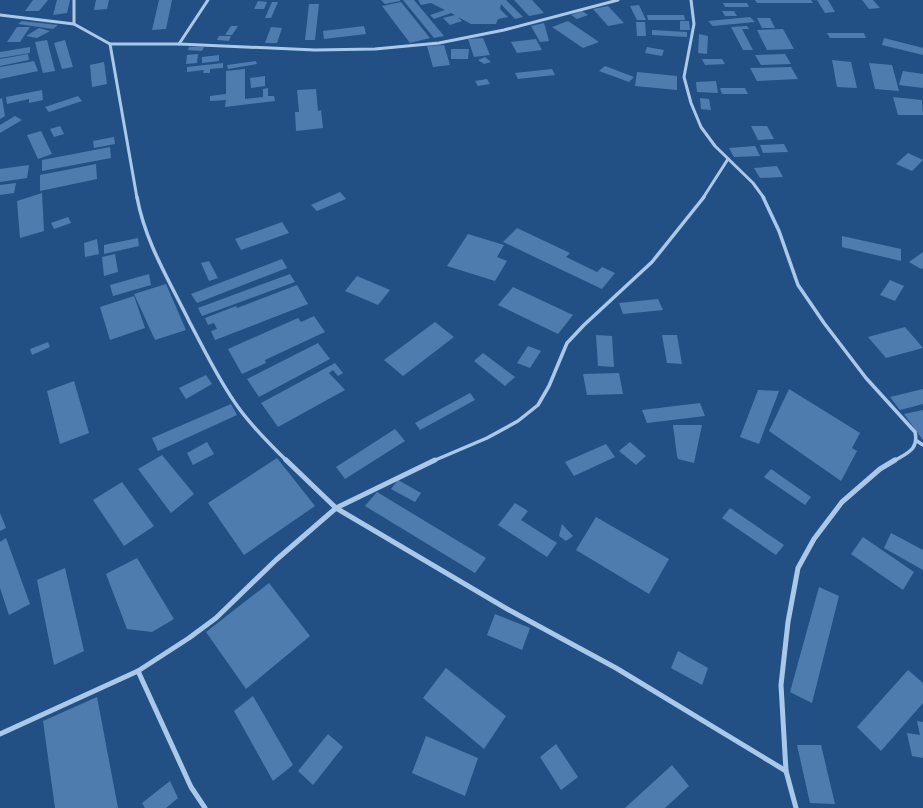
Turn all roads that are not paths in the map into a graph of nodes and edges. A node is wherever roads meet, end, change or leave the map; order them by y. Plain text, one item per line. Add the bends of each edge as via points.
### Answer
1 (74, 0) edge
2 (208, 0) edge
3 (618, 0) edge
4 (691, 0) edge
5 (0, 14) edge
6 (74, 24) junction
7 (110, 44) junction
8 (179, 44) junction
9 (728, 158) junction
10 (918, 441) junction
11 (923, 445) edge
12 (336, 508) junction
13 (138, 671) junction
14 (0, 734) edge
15 (786, 771) junction
16 (206, 808) edge
17 (796, 808) edge

1 - 6 street
2 - 8 street
3 - 8 street via 439,44 322,50
4 - 9 street via 694,24 684,77 701,127
5 - 6 street
6 - 7 street
7 - 8 street
7 - 12 street via 140,213 156,256 221,382 238,408 262,436
9 - 10 street via 753,183 767,203 798,285 866,378 915,432
9 - 12 street via 704,197 652,262 584,324 567,343 538,405 518,421 487,438 418,467
10 - 11 street
10 - 15 street via 913,449 880,469 842,502 814,539 798,568 788,622 781,684
12 - 13 street via 276,560 216,618
12 - 15 street via 510,610 616,668
13 - 14 street
13 - 16 street via 191,787
15 - 17 street

